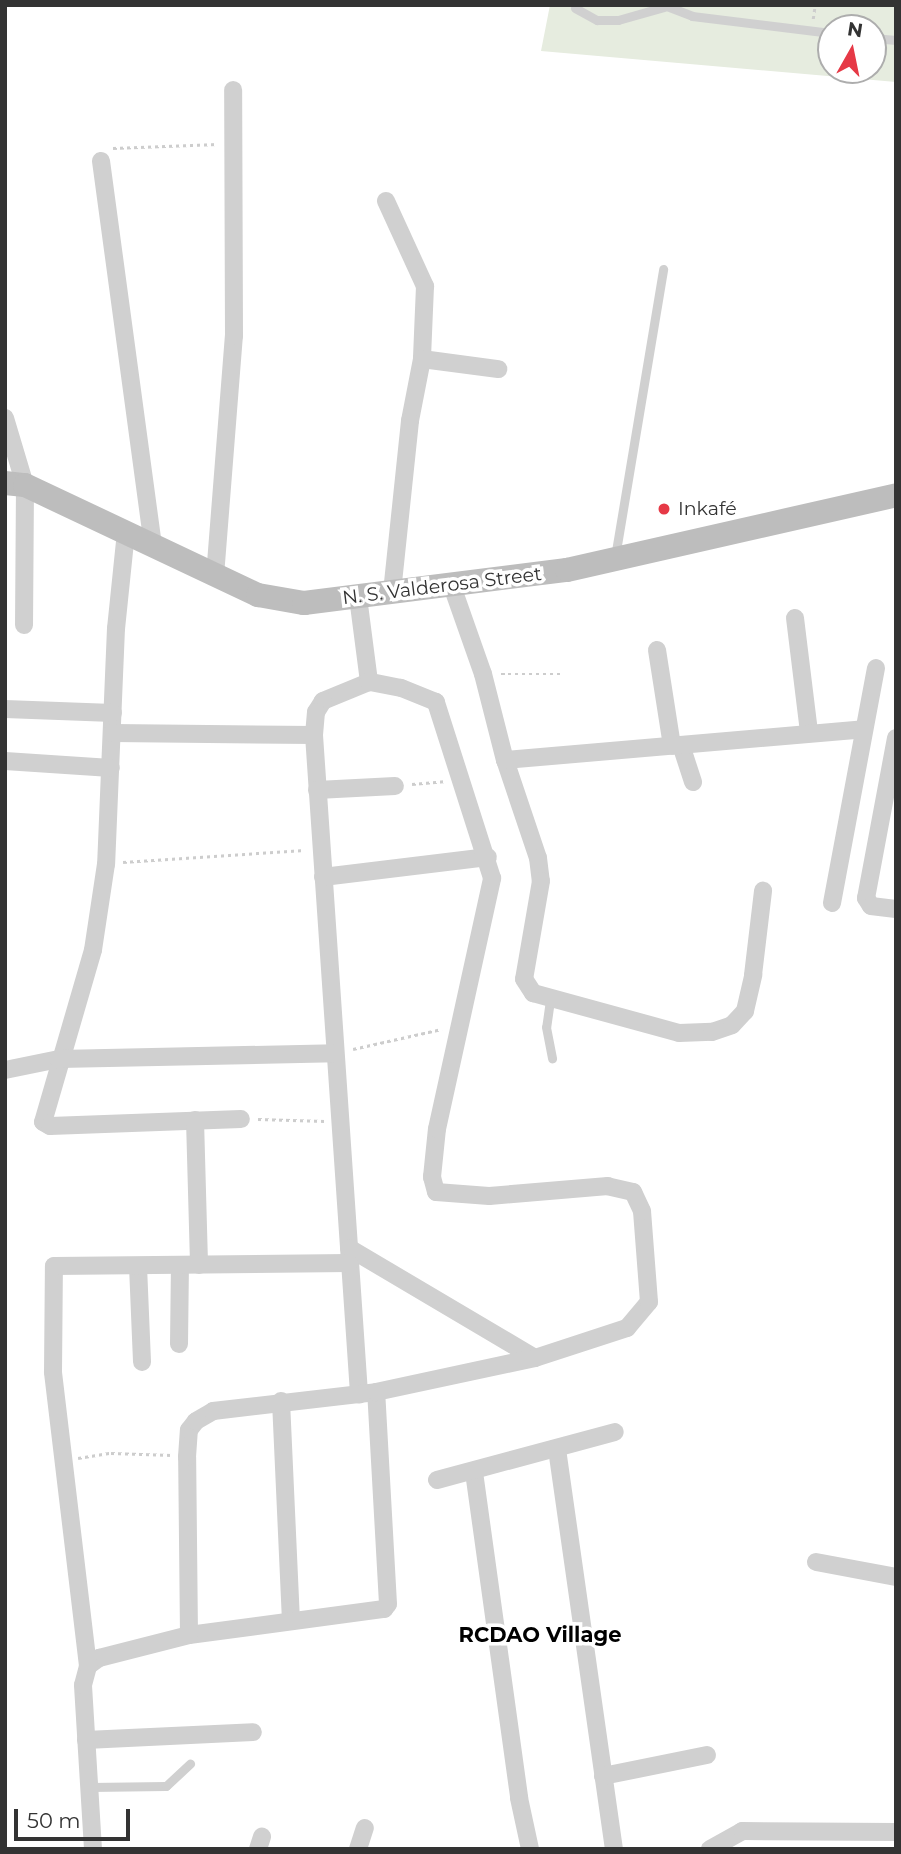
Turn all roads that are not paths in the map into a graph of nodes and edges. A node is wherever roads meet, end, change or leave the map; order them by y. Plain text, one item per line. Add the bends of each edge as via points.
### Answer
1 (664, 6) edge
2 (575, 8) dead end
3 (817, 31) edge
4 (233, 90) dead end
5 (101, 161) road end
6 (386, 201) dead end
7 (663, 269) dead end
8 (422, 359) junction
9 (498, 369) dead end
10 (5, 418) edge
11 (15, 484) edge
12 (896, 495) edge
13 (126, 532) junction
14 (153, 544) junction
15 (615, 559) junction
16 (215, 576) junction
17 (452, 586) junction
18 (392, 593) junction
19 (358, 597) junction
20 (795, 618) dead end
21 (23, 625) dead end
22 (657, 650) dead end
23 (876, 668) dead end
24 (369, 682) junction
25 (5, 709) edge
26 (113, 713) junction
27 (864, 729) junction
28 (809, 732) junction
29 (112, 733) junction
30 (314, 735) junction
31 (896, 738) edge
32 (677, 745) junction
33 (505, 760) junction
34 (5, 761) edge
35 (111, 768) junction
36 (693, 782) dead end
37 (395, 786) road end
38 (317, 790) junction
39 (488, 857) junction
40 (323, 877) junction
41 (763, 891) dead end
42 (832, 903) dead end
43 (896, 909) edge
44 (550, 1000) junction
45 (335, 1053) junction
46 (552, 1058) dead end
47 (59, 1059) junction
48 (5, 1070) edge
49 (241, 1119) road end
50 (195, 1120) junction
51 (349, 1255) junction
52 (200, 1265) junction
53 (138, 1266) junction
54 (180, 1266) junction
55 (179, 1344) dead end
56 (535, 1358) junction
57 (142, 1362) dead end
58 (368, 1393) junction
59 (281, 1401) junction
60 (615, 1433) dead end
61 (557, 1449) junction
62 (474, 1472) junction
63 (437, 1480) dead end
64 (816, 1562) dead end
65 (896, 1577) edge
66 (291, 1619) junction
67 (189, 1635) junction
68 (88, 1666) junction
69 (253, 1732) dead end
70 (86, 1740) junction
71 (707, 1755) dead end
72 (190, 1764) dead end
73 (603, 1776) junction
74 (90, 1787) junction
75 (365, 1828) dead end
76 (896, 1832) edge
77 (93, 1849) edge
78 (358, 1849) edge
79 (530, 1849) edge
80 (614, 1849) edge
81 (710, 1849) edge

1 - 2 lane via 618,20 597,20
1 - 3 lane via 692,16
4 - 16 street via 234,336
5 - 14 street
6 - 8 street via 425,286
7 - 15 lane
8 - 9 street
8 - 18 street via 410,421
10 - 11 street
11 - 13 main road, N. S. Valderosa Street
11 - 21 street
12 - 15 main road, N. S. Valderosa Street
13 - 14 main road, N. S. Valderosa Street
13 - 26 street
14 - 16 main road, N. S. Valderosa Street
15 - 17 main road, N. S. Valderosa Street
16 - 19 main road, N. S. Valderosa Street via 258,595 304,603
17 - 18 main road, N. S. Valderosa Street
17 - 33 street via 483,674
18 - 19 main road, N. S. Valderosa Street
19 - 24 street
20 - 28 street
22 - 32 street
23 - 27 street
24 - 30 street via 323,701 316,712
24 - 39 street via 434,699
25 - 26 street
26 - 29 street
27 - 28 street
27 - 42 street
28 - 32 street
29 - 30 street
29 - 35 street
30 - 38 street
31 - 43 street via 866,898 872,906
32 - 33 street
32 - 36 street
33 - 44 street via 541,872 524,979 533,993
34 - 35 street
35 - 47 street via 106,864 93,950
37 - 38 street
38 - 40 street
39 - 40 street
39 - 56 street via 491,897 437,1129 432,1177 436,1192 489,1196 608,1186 633,1192 642,1211 650,1284 649,1302 638,1320 611,1336
40 - 45 street
41 - 44 street via 745,1010 732,1025 712,1032 679,1033
44 - 46 lane via 546,1027
45 - 47 street
45 - 51 street
47 - 48 street
47 - 50 street via 46,1104 46,1126
49 - 50 street
50 - 52 street
51 - 52 street
51 - 56 street
51 - 58 street
52 - 54 street
53 - 54 street
53 - 57 street
53 - 68 street via 54,1266 53,1372
54 - 55 street
56 - 58 street
58 - 59 street
58 - 66 street via 388,1604 384,1609
59 - 66 street
59 - 67 street via 213,1411 189,1430
60 - 61 street
61 - 62 street
61 - 73 street
62 - 63 street
62 - 79 street
64 - 65 street
66 - 67 street
67 - 68 street via 99,1658
68 - 70 street via 83,1685
69 - 70 street
70 - 74 street
71 - 73 street
72 - 74 lane via 166,1786
73 - 80 street
74 - 77 street
75 - 78 street
76 - 81 street via 742,1831

